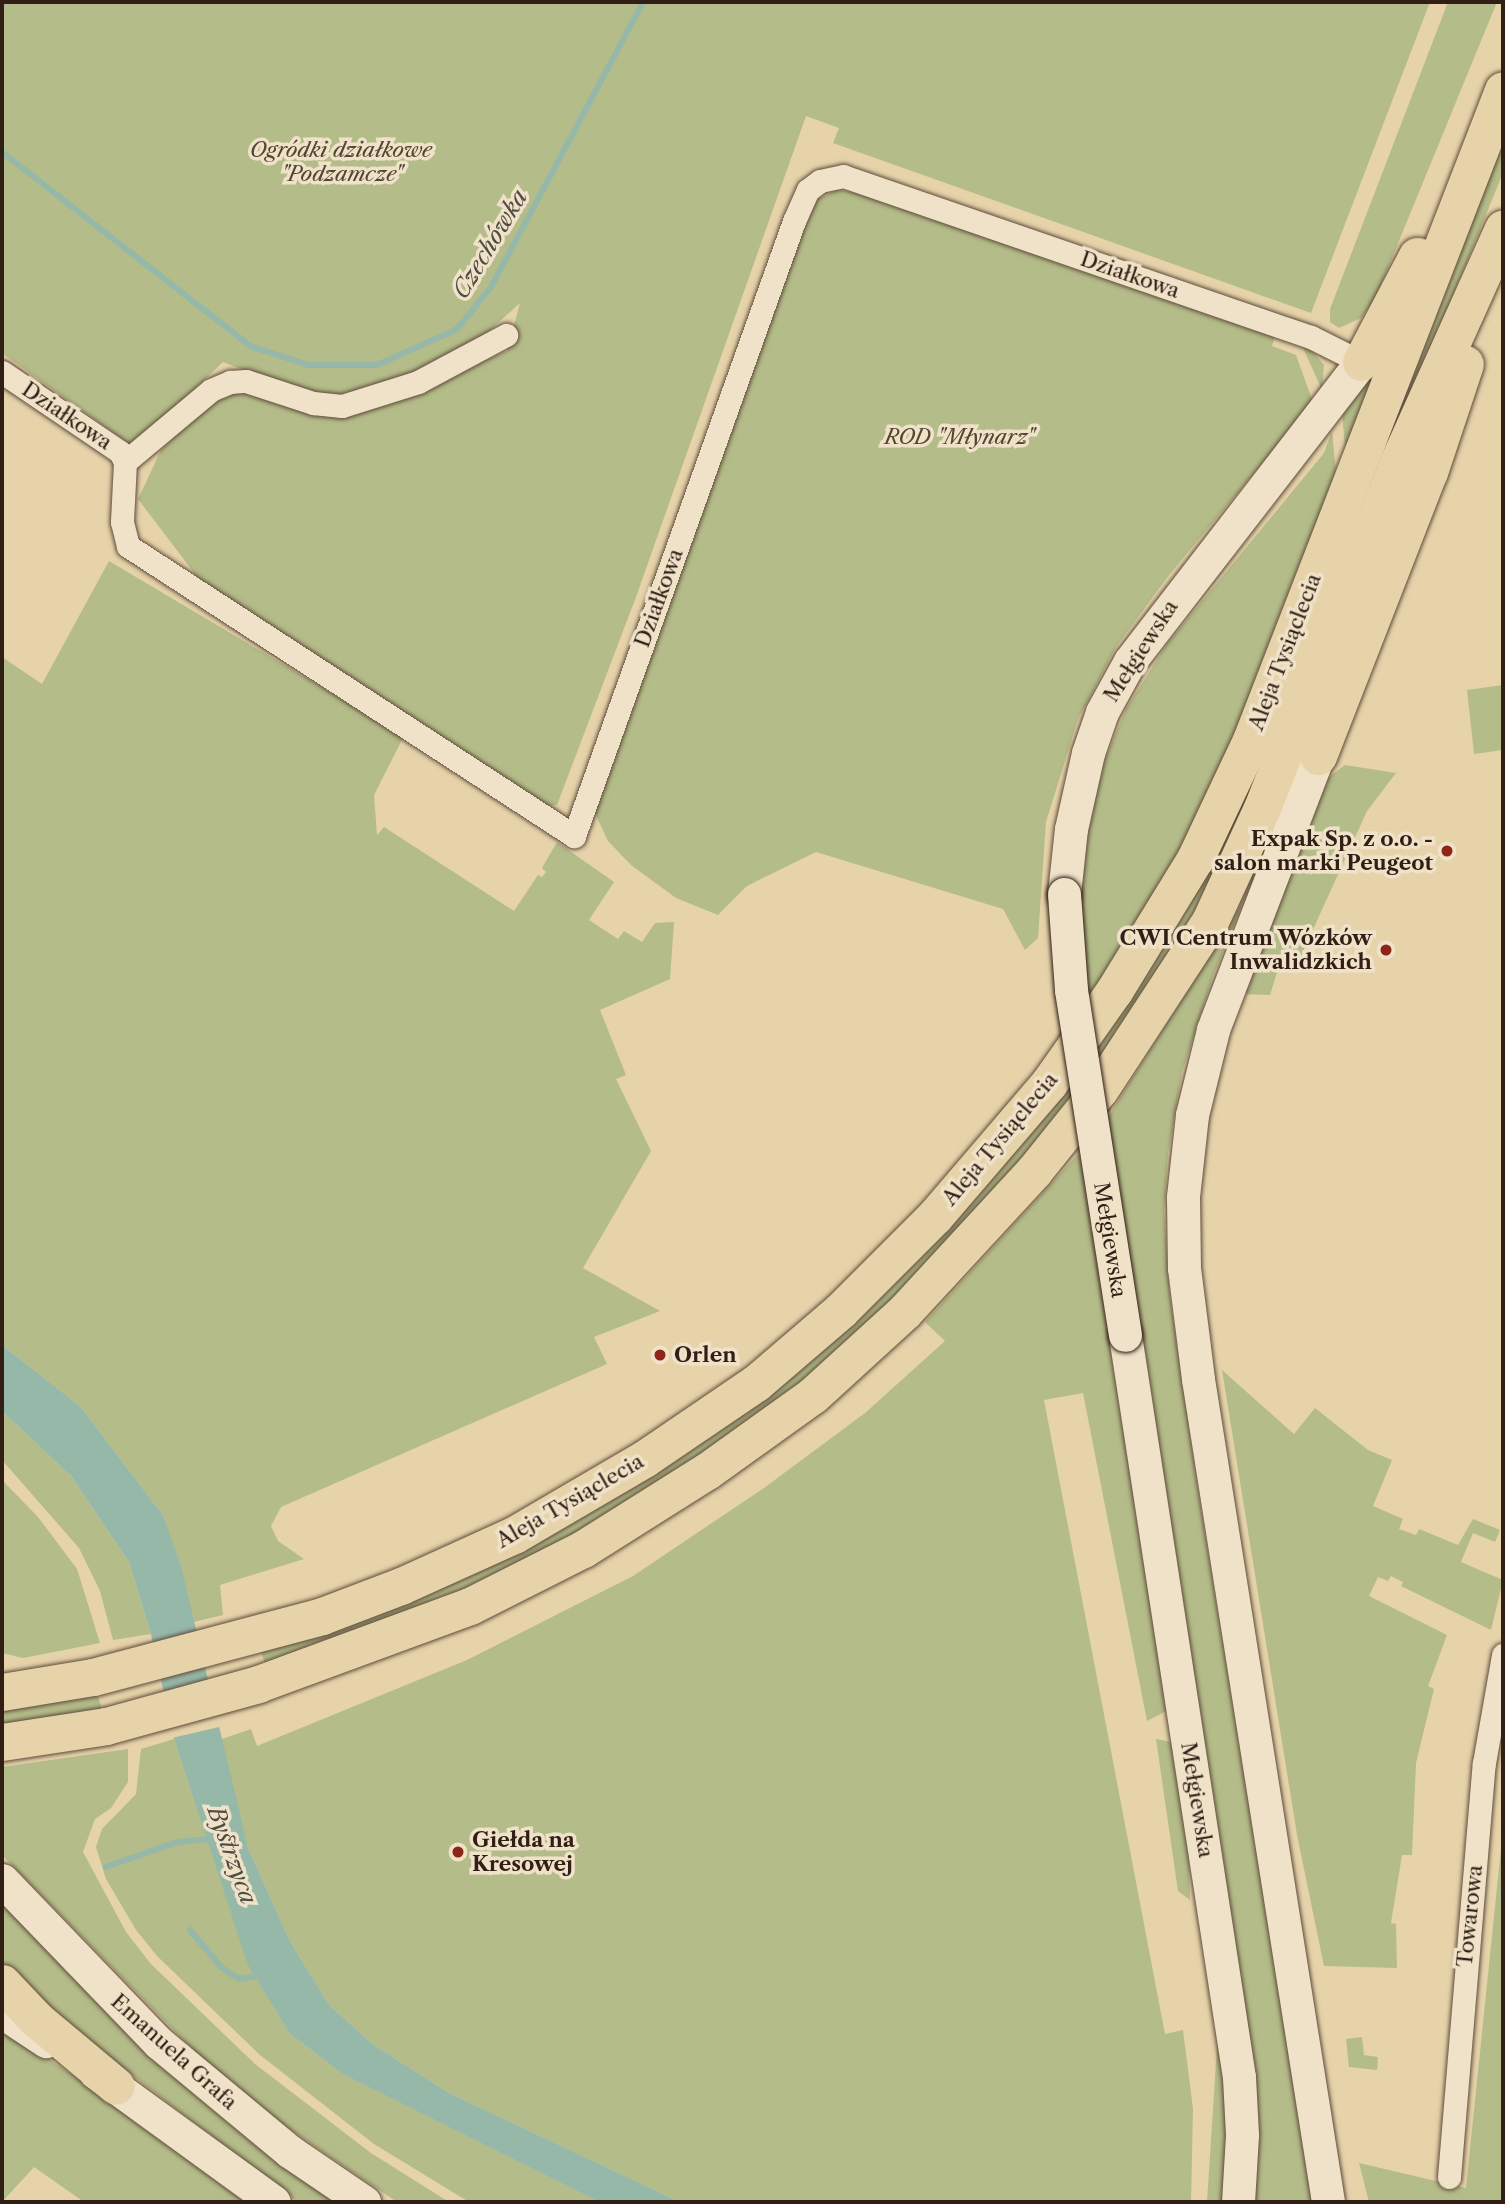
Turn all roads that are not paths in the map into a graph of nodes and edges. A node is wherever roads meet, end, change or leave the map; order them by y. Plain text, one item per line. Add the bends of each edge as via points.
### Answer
1 (1500, 98) edge
2 (1503, 229) edge
3 (1503, 253) edge
4 (506, 335) dead end
5 (1361, 362) junction
6 (2, 372) edge
7 (125, 462) junction
8 (1318, 756) joint
9 (1503, 1655) edge
10 (2, 1668) edge
11 (93, 1677) junction
12 (2, 1692) edge
13 (2, 1742) edge
14 (2, 1880) edge
15 (2, 1983) edge
16 (2, 2012) edge
17 (116, 2086) junction
18 (1449, 2177) dead end
19 (1329, 2201) edge
20 (274, 2202) edge
21 (364, 2202) edge
22 (1238, 2202) edge

1 - 5 main road
1 - 11 main road, Aleja Tysiąclecia via 1221,806 1195,859 1114,991 1025,1114 876,1278 801,1348 715,1413 514,1535 360,1602
2 - 13 main road, Aleja Tysiąclecia via 1398,462 1236,869 1160,1002 1100,1089 1034,1171 904,1312 803,1403 708,1471 583,1549 471,1606 258,1684 106,1726
3 - 8 main road via 1429,471
4 - 7 street via 418,382 342,406 313,403 246,381 230,382 211,390
5 - 7 street, Działkowa via 1311,337 843,176 820,181 802,201 574,836 128,546 122,522
5 - 22 main road, Mełgiewska, bridge via 1130,661 1102,712 1088,753 1071,829 1064,894 1071,990 1239,2077
6 - 7 street, Działkowa via 110,444
8 - 19 main road via 1200,1075 1185,1160 1183,1209 1184,1268 1198,1379
9 - 18 street, Towarowa via 1484,1763
10 - 11 main road
11 - 12 main road, Aleja Tysiąclecia
14 - 21 main road, Emanuela Grafa via 159,2043 289,2151
15 - 17 main road via 36,2019
16 - 17 main road
17 - 20 main road

